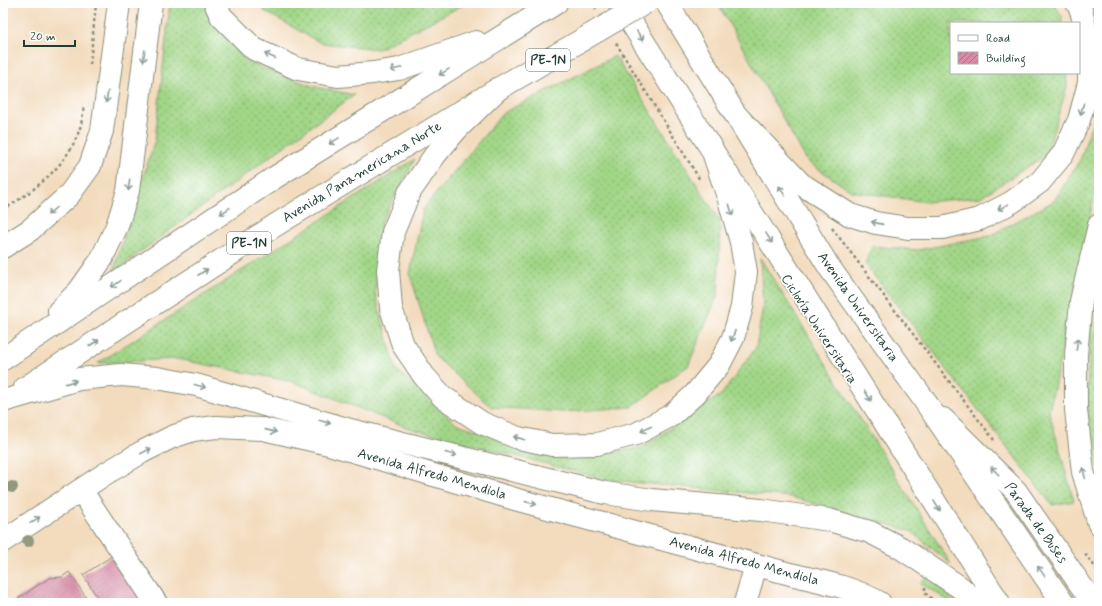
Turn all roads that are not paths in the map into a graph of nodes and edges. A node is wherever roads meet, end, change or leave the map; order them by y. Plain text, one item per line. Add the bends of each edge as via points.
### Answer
1 (119, 3) edge
2 (151, 3) edge
3 (215, 3) edge
4 (556, 3) edge
5 (619, 3) edge
6 (645, 3) edge
7 (667, 3) edge
8 (1078, 3) edge
9 (513, 30) junction
10 (498, 89) junction
11 (735, 114) junction
12 (710, 146) junction
13 (1099, 225) edge
14 (3, 247) edge
15 (27, 343) junction
16 (3, 359) edge
17 (922, 397) junction
18 (5, 401) edge
19 (81, 490) junction
20 (1099, 524) edge
21 (3, 541) edge
22 (756, 565) junction
23 (156, 603) edge
24 (745, 603) edge
25 (880, 603) edge
26 (977, 603) edge
27 (999, 603) edge
28 (1063, 603) edge
29 (1093, 603) edge

1 -> 14 main road via 102,131 90,166 70,195 30,230
2 -> 15 main road via 128,191 117,226 101,260 79,291
9 -> 3 main road via 399,69 338,76 298,69 254,49 221,16
4 - 9 main road, PE-1N
5 -> 12 main road
6 - 10 main road, Avenida Panamericana Norte / PE-1N, bridge via 602,25
7 - 11 main road, Avenida Universitaria
8 -> 11 main road via 1089,44 1089,83 1079,120 1064,154 1040,182 1012,202 980,219 942,228 908,228 876,223 850,215 801,184
9 -> 15 main road, PE-1N via 274,178
12 -> 10 main road via 729,200 741,242 746,272 742,307 733,338 719,364 695,394 672,415 636,434 597,444 552,445 518,438 482,423 443,397 424,376 403,345 391,308 388,270 393,232 409,193 444,144
18 -> 10 main road, Avenida Panamericana Norte / PE-1N via 274,226
17 -> 11 main road, Avenida Universitaria via 829,268
12 -> 27 main road
20 -> 13 main road via 1083,472 1076,410 1076,355 1081,301
15 - 16 main road, PE-1N
28 -> 17 main road, Avenida Universitaria
29 -> 17 main road, Parada de Buses via 1016,491
18 -> 26 main road via 79,380 121,375 196,385 354,431 605,492 652,500 761,510 829,520 870,532 901,548 961,588
21 -> 19 main road, Avenida Alfredo Mendiola
19 -> 22 main road, Avenida Alfredo Mendiola via 172,437 193,430 216,427 263,429 329,444 518,500
19 - 23 main road
22 - 24 main road
22 - 25 main road, Avenida Alfredo Mendiola via 832,583

